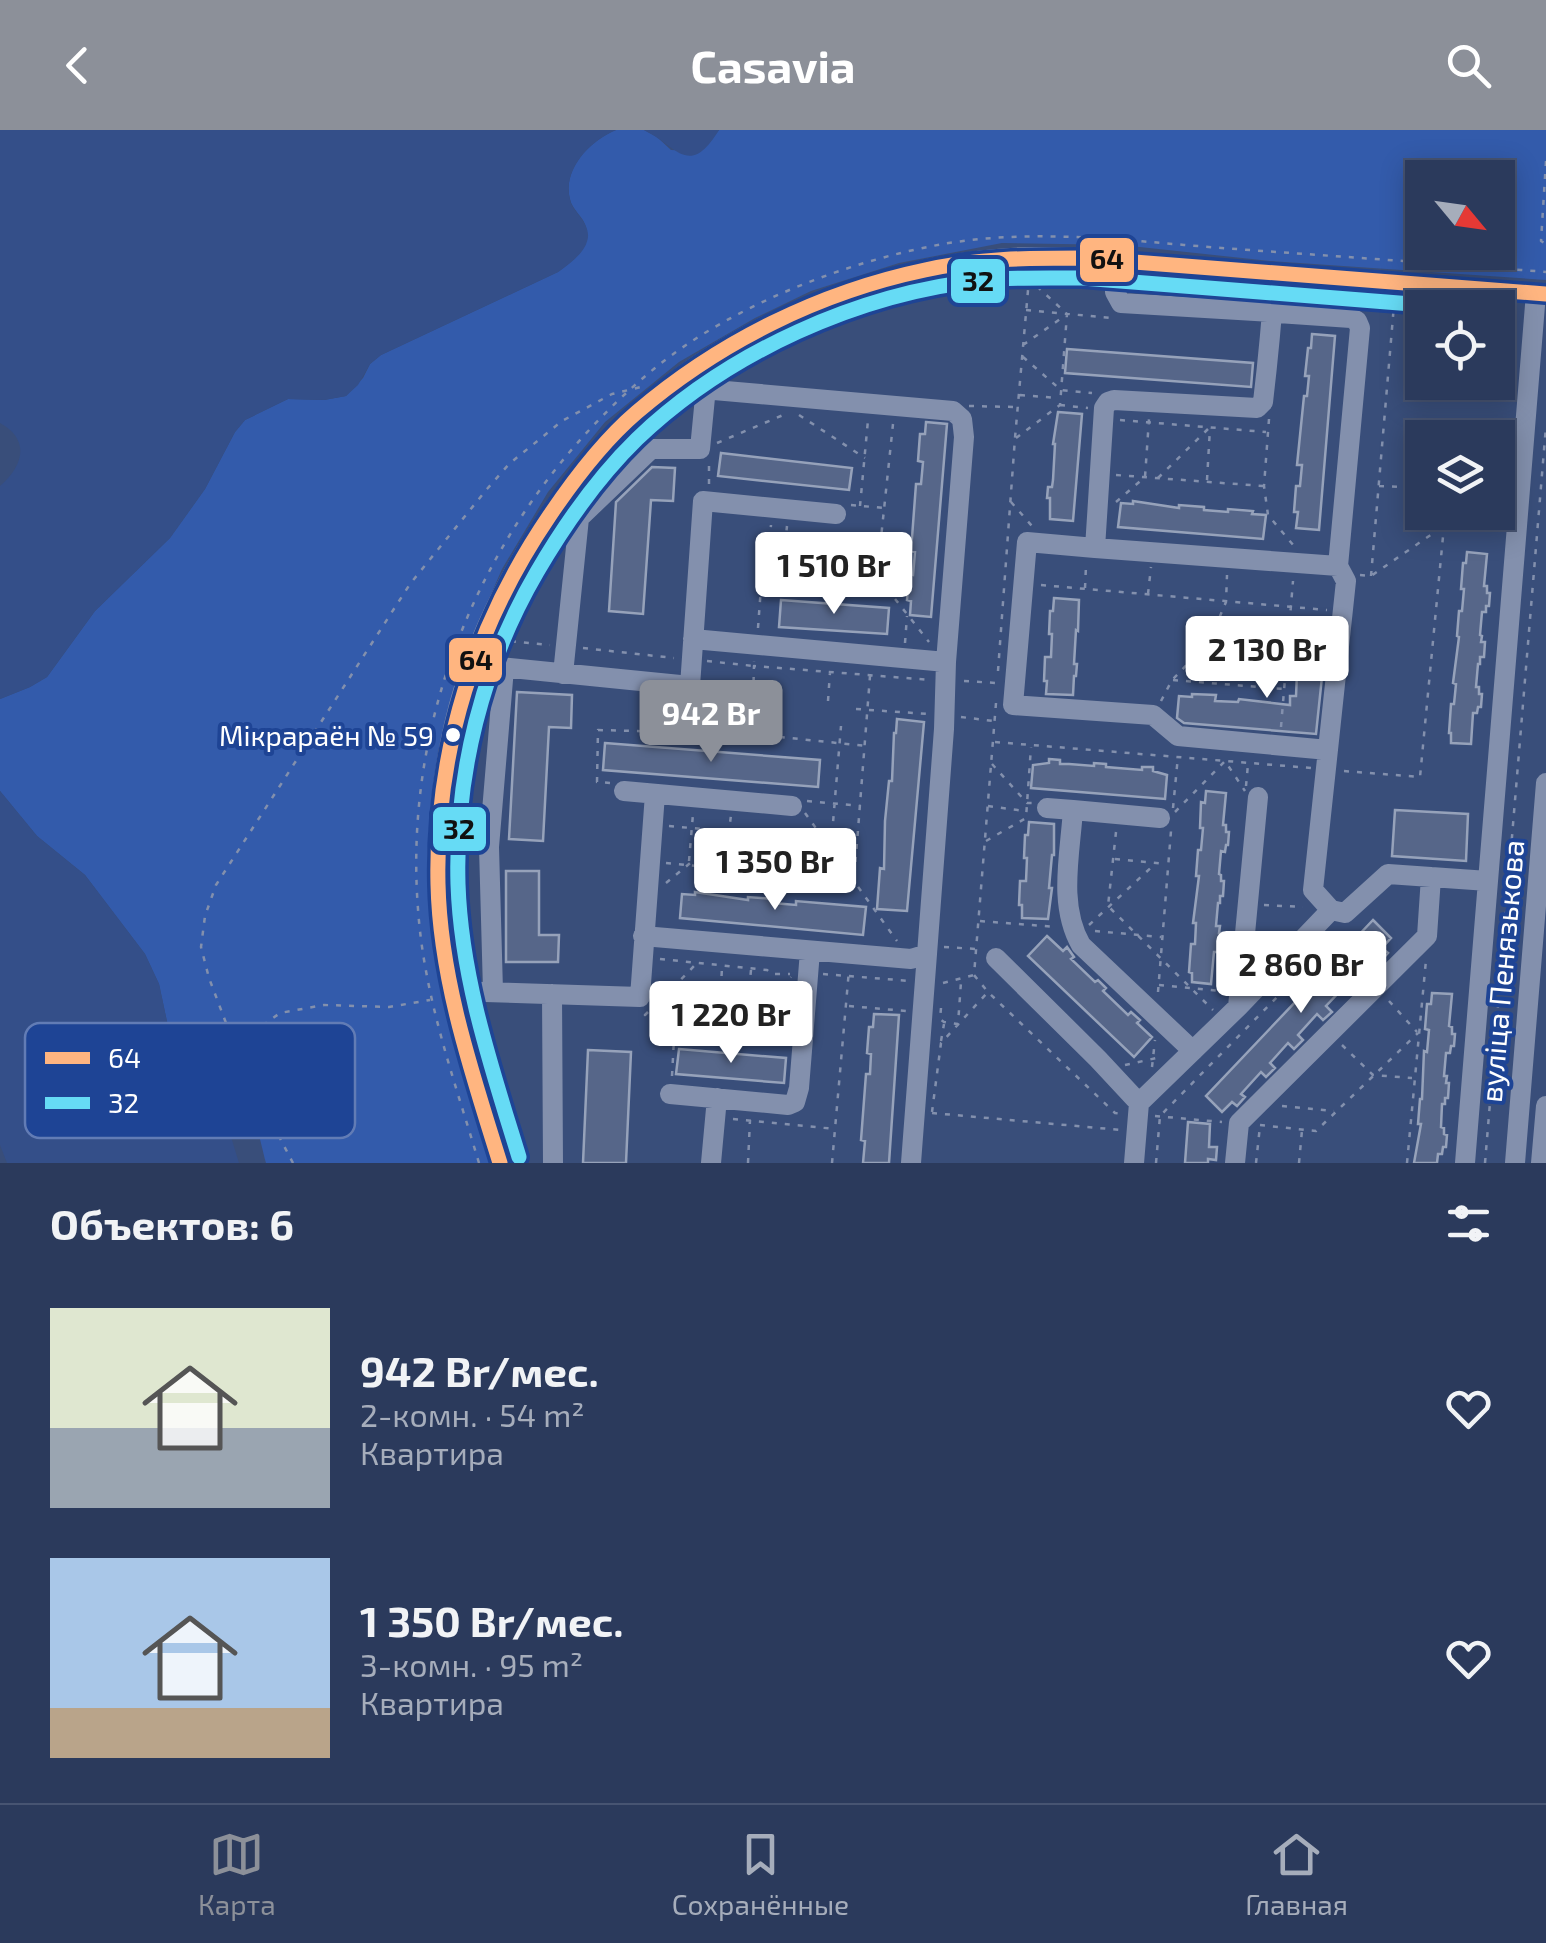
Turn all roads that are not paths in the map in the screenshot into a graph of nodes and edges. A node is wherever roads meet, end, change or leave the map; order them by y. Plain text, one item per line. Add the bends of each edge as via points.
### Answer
1 (1117, 271) junction
2 (1274, 293) junction
3 (1541, 293) edge
4 (1515, 295) edge
5 (1405, 299) edge
6 (679, 379) junction
7 (710, 389) junction
8 (839, 509) road end
9 (1096, 548) junction
10 (1342, 573) junction
11 (693, 649) junction
12 (470, 664) junction
13 (504, 668) junction
14 (946, 671) junction
15 (563, 674) junction
16 (1327, 759) junction
17 (1546, 783) edge
18 (624, 791) dead end
19 (655, 794) junction
20 (1251, 794) road end
21 (1033, 807) road end
22 (799, 810) road end
23 (1073, 810) junction
24 (1166, 824) road end
25 (1431, 877) junction
26 (1488, 881) junction
27 (1332, 910) junction
28 (643, 936) junction
29 (810, 951) junction
30 (922, 953) junction
31 (987, 954) road end
32 (452, 990) junction
33 (493, 992) junction
34 (552, 994) junction
35 (1233, 1021) junction
36 (1193, 1051) junction
37 (670, 1094) road end
38 (1546, 1106) edge
39 (715, 1108) junction
40 (1137, 1110) junction
41 (500, 1163) edge
42 (552, 1163) edge
43 (711, 1163) edge
44 (911, 1163) edge
45 (1134, 1163) edge
46 (1235, 1163) edge
47 (1465, 1163) edge
48 (1515, 1163) edge
49 (1541, 1163) edge

1 - 2 street
1 - 2 street via 1115,292 1122,303
1 - 6 street via 1029,257 889,279 764,327
2 - 5 street
2 - 9 street via 1263,402 1257,408 1211,417 1108,402
2 - 10 street via 1351,318 1360,328
3 - 4 street
3 - 26 street
6 - 7 street
6 - 12 street via 636,412 556,505 512,574
7 - 14 street via 954,411 962,418
7 - 15 street via 700,449 651,450 579,518
8 - 11 street via 703,501
9 - 10 street via 1293,561
9 - 16 street via 1027,542 1013,705 1154,715 1178,746
10 - 16 street
11 - 14 street via 757,644
11 - 15 street via 690,686
12 - 13 street
12 - 32 street via 448,752 438,848 441,931
13 - 15 street
13 - 33 street via 489,847
14 - 30 street
16 - 27 street via 1313,890
17 - 48 street, вуліца Пенязькова
18 - 19 street
19 - 22 street
19 - 28 street
20 - 35 street
21 - 23 street
23 - 24 street
23 - 36 street via 1071,928 1080,945
25 - 26 street
25 - 27 street via 1388,874 1345,913
25 - 46 street via 1427,936 1260,1103
26 - 47 street
27 - 35 street
28 - 29 street
28 - 34 street via 640,998
29 - 30 street
29 - 39 street via 794,1102
30 - 44 street
31 - 40 street via 1098,1060
32 - 33 street
32 - 41 street
33 - 34 street
34 - 42 street
35 - 36 street
36 - 40 street
37 - 39 street
38 - 49 street, вуліца Пенязькова
39 - 43 street
40 - 45 street

